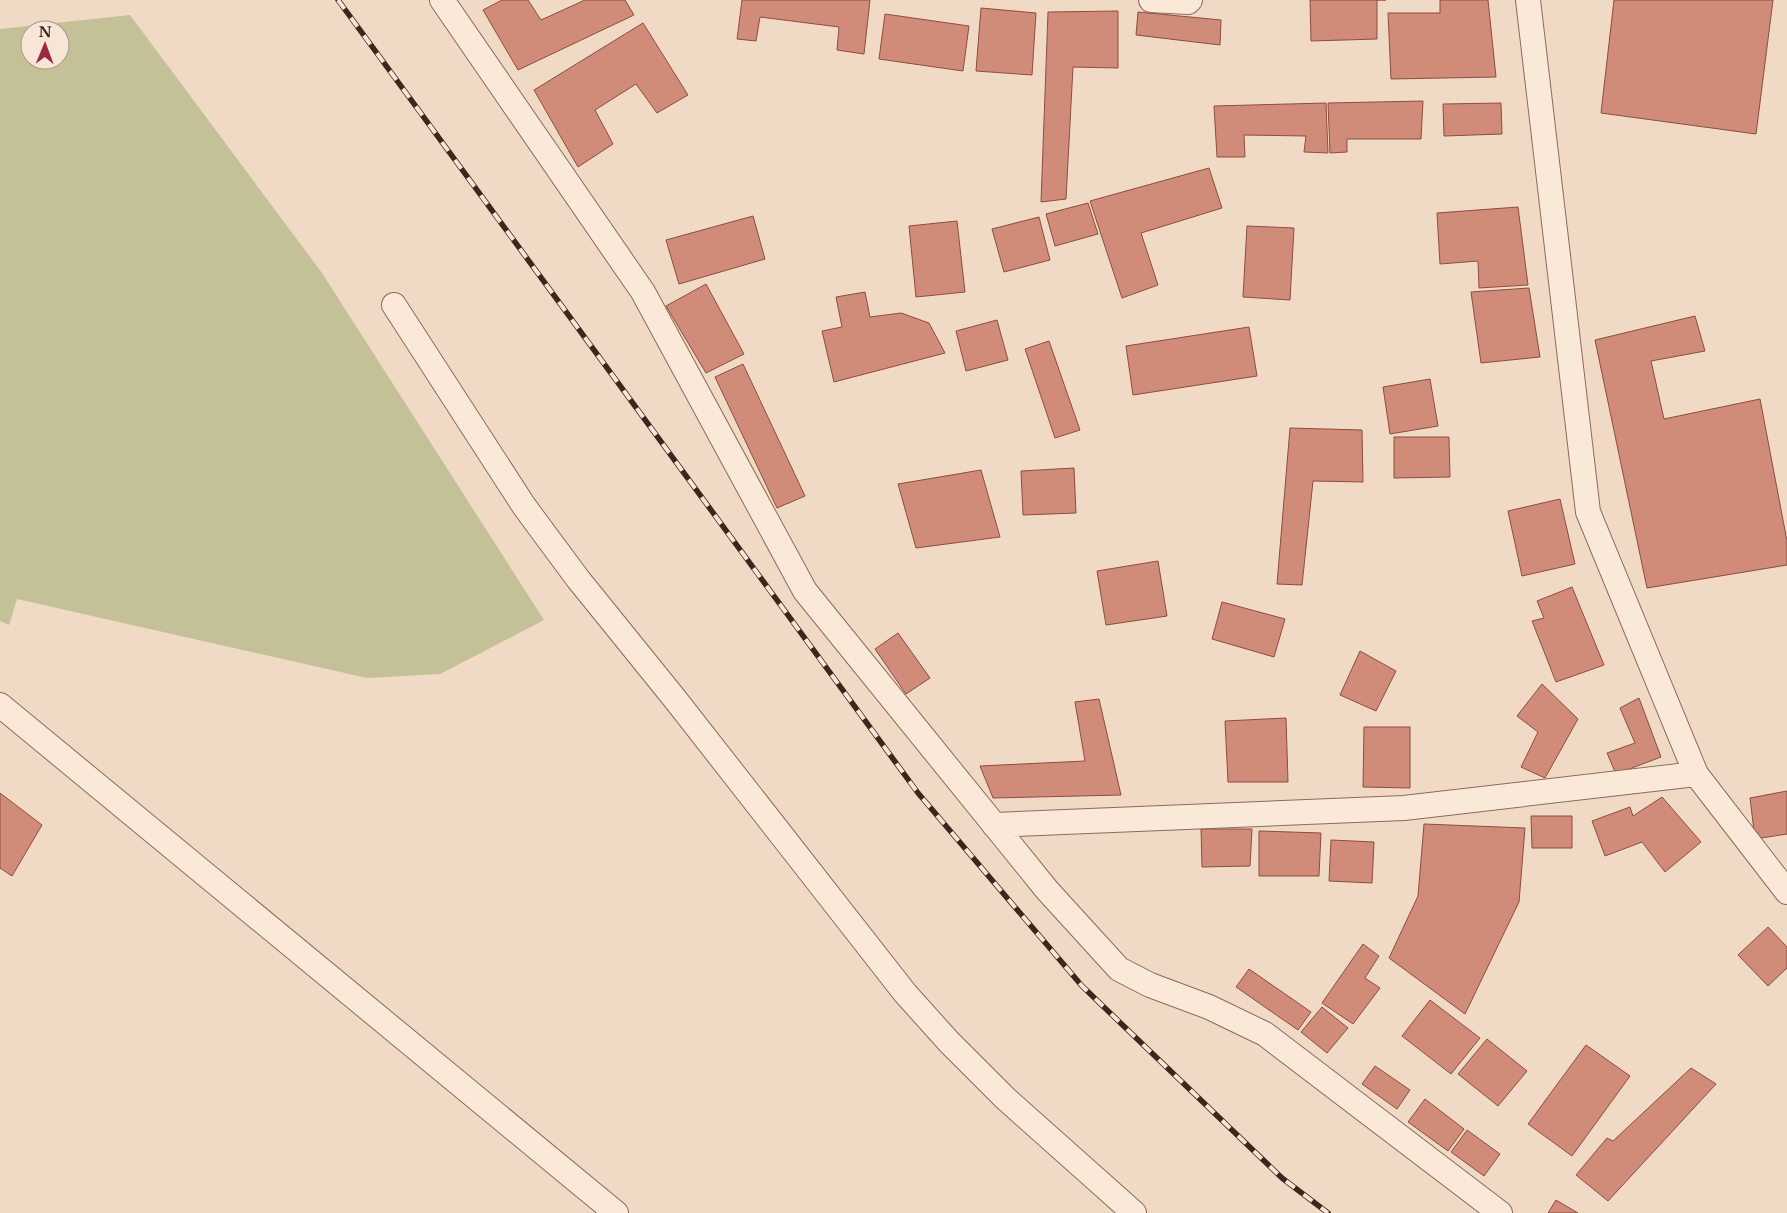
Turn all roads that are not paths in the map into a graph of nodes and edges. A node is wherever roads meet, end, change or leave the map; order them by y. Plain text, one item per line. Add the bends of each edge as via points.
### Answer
1 (442, 0) edge
2 (1151, 0) edge
3 (1190, 0) edge
4 (1528, 0) edge
5 (394, 305) dead end
6 (0, 705) edge
7 (1696, 774) junction
8 (994, 825) junction
9 (1787, 892) edge
10 (616, 1213) edge
11 (1134, 1213) edge
12 (1500, 1213) edge

1 - 8 street via 643,292 805,591
2 - 3 street
4 - 7 street via 1588,512
5 - 11 street via 524,506 905,993 1005,1098
6 - 10 street
7 - 8 street via 1404,808
7 - 9 street
8 - 12 street via 1047,890 1119,969 1265,1034

